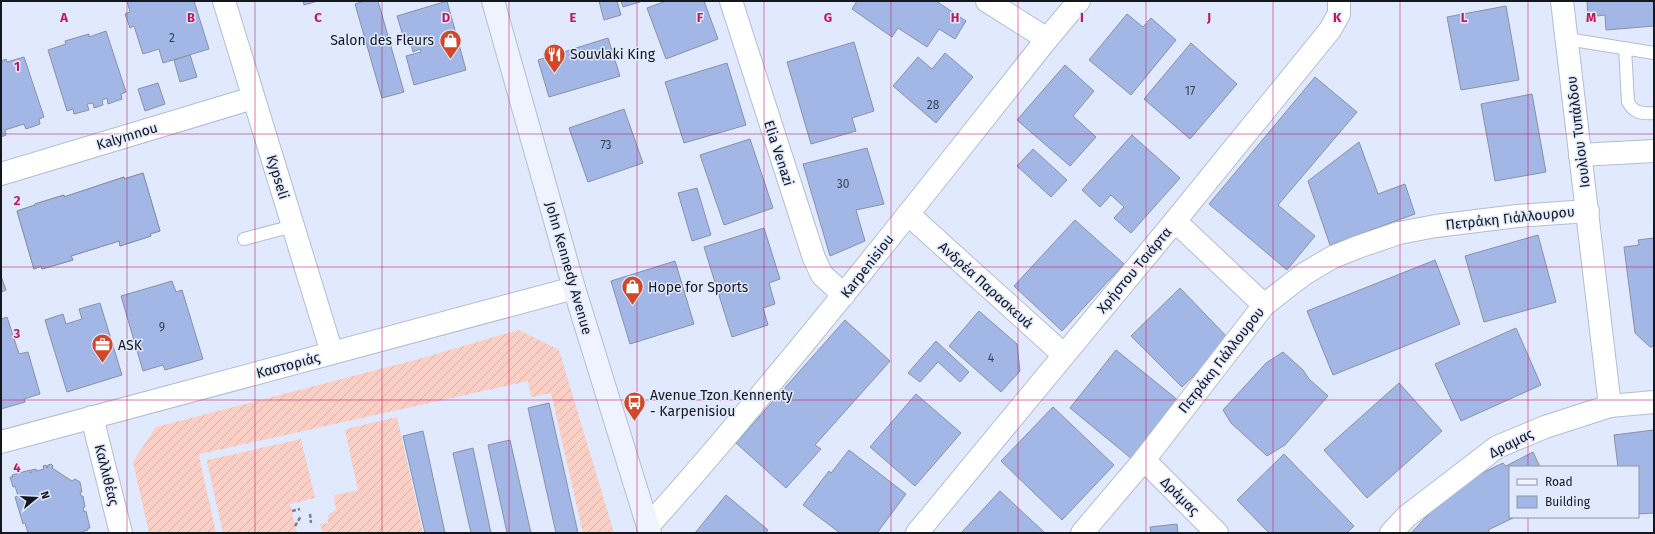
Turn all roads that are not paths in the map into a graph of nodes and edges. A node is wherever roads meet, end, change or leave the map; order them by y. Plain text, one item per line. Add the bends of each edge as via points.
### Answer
1 (224, 1) edge
2 (492, 1) edge
3 (731, 1) edge
4 (986, 1) edge
5 (1079, 1) edge
6 (1339, 1) edge
7 (1562, 1) edge
8 (1047, 38) junction
9 (1567, 39) junction
10 (1625, 48) junction
11 (1654, 53) edge
12 (253, 98) junction
13 (1654, 114) edge
14 (1654, 151) edge
15 (1580, 155) junction
16 (1, 174) edge
17 (1588, 211) junction
18 (908, 214) junction
19 (1175, 221) junction
20 (293, 226) junction
21 (244, 239) dead end
22 (574, 288) junction
23 (844, 295) junction
24 (1264, 305) junction
25 (332, 353) junction
26 (1064, 356) junction
27 (1654, 402) edge
28 (1610, 406) junction
29 (92, 417) junction
30 (1, 442) edge
31 (1144, 460) junction
32 (649, 529) edge
33 (121, 533) edge
34 (917, 533) edge
35 (1082, 533) edge
36 (1217, 533) edge
37 (1390, 533) edge

1 - 12 street, Kypseli
2 - 22 main road, John Kennedy Avenue
3 - 23 street, Elia Venazi via 814,258 822,275
4 - 8 street
5 - 8 street, Karpenisiou
6 - 19 street, Χρήστου Τσιάρτα via 1339,14 1330,30
7 - 9 street, Ιουλίου Τυπάλδου
8 - 18 street, Karpenisiou
9 - 10 lane
9 - 15 street, Ιουλίου Τυπάλδου
10 - 11 lane
10 - 13 lane via 1628,102 1632,109 1643,114
12 - 16 street, Kalymnou
12 - 20 street, Kypseli
14 - 15 street
15 - 17 street, Ιουλίου Τυπάλδου
17 - 24 street, Πετράκη Γιάλλουρου via 1501,218 1399,233 1333,257 1304,274
17 - 28 street, Ιουλίου Τυπάλδου
18 - 23 street, Karpenisiou
18 - 26 street, Ανδρέα Παρασκευά
19 - 24 street
19 - 26 street, Χρήστου Τσιάρτα
20 - 21 lane
20 - 25 street, Kypseli
22 - 25 street, Καστοριάς
22 - 32 main road, John Kennedy Avenue
23 - 32 street, Karpenisiou
24 - 31 street, Πετράκη Γιάλλουρου
25 - 29 street, Καστοριάς
26 - 34 street, Χρήστου Τσιάρτα
27 - 28 street, Δραμας
28 - 37 street, Δραμας via 1545,427 1497,447 1407,516
29 - 30 street, Καστοριάς
29 - 33 street, Καλλιθέας
31 - 35 street, Πετράκη Γιάλλουρου
31 - 36 street, Δράμας

